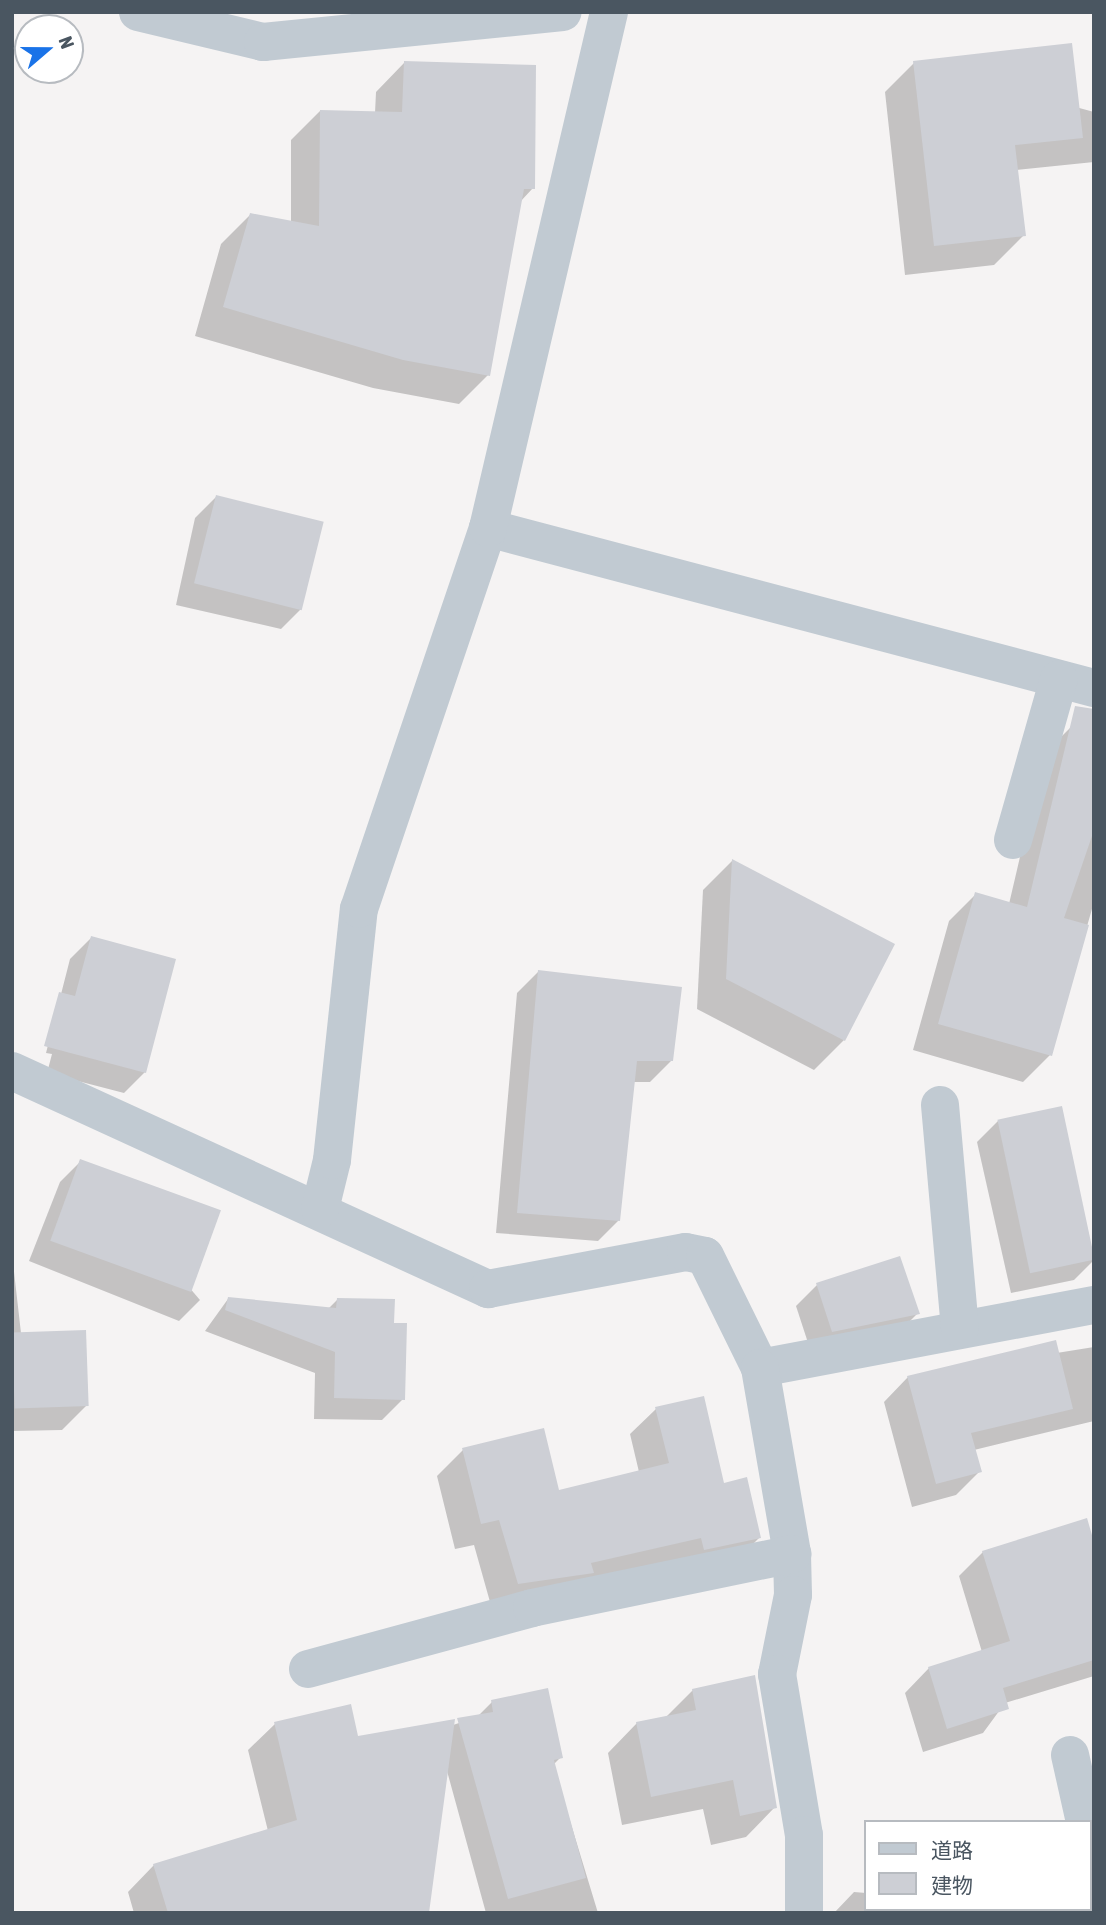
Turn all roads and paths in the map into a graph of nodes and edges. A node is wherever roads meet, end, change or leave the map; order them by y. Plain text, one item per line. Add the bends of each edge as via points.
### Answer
1 (138, 12) edge
2 (564, 12) edge
3 (609, 12) edge
4 (488, 528) junction
5 (1077, 683) edge
6 (1013, 840) dead end
7 (12, 1071) edge
8 (940, 1105) dead end
9 (320, 1209) junction
10 (1094, 1305) edge
11 (960, 1328) junction
12 (760, 1368) junction
13 (792, 1554) junction
14 (308, 1669) dead end
15 (1070, 1755) dead end
16 (1086, 1820) edge
17 (804, 1913) edge

1 - 2 street via 263,43
3 - 4 street
4 - 5 street
4 - 9 street via 359,909 332,1160
5 - 6 street
7 - 9 street
8 - 11 street
9 - 12 street via 488,1289 686,1252 705,1256
10 - 11 street
11 - 12 street
12 - 13 street
13 - 14 street via 532,1608
13 - 17 street via 793,1595 777,1674 804,1835
15 - 16 street

